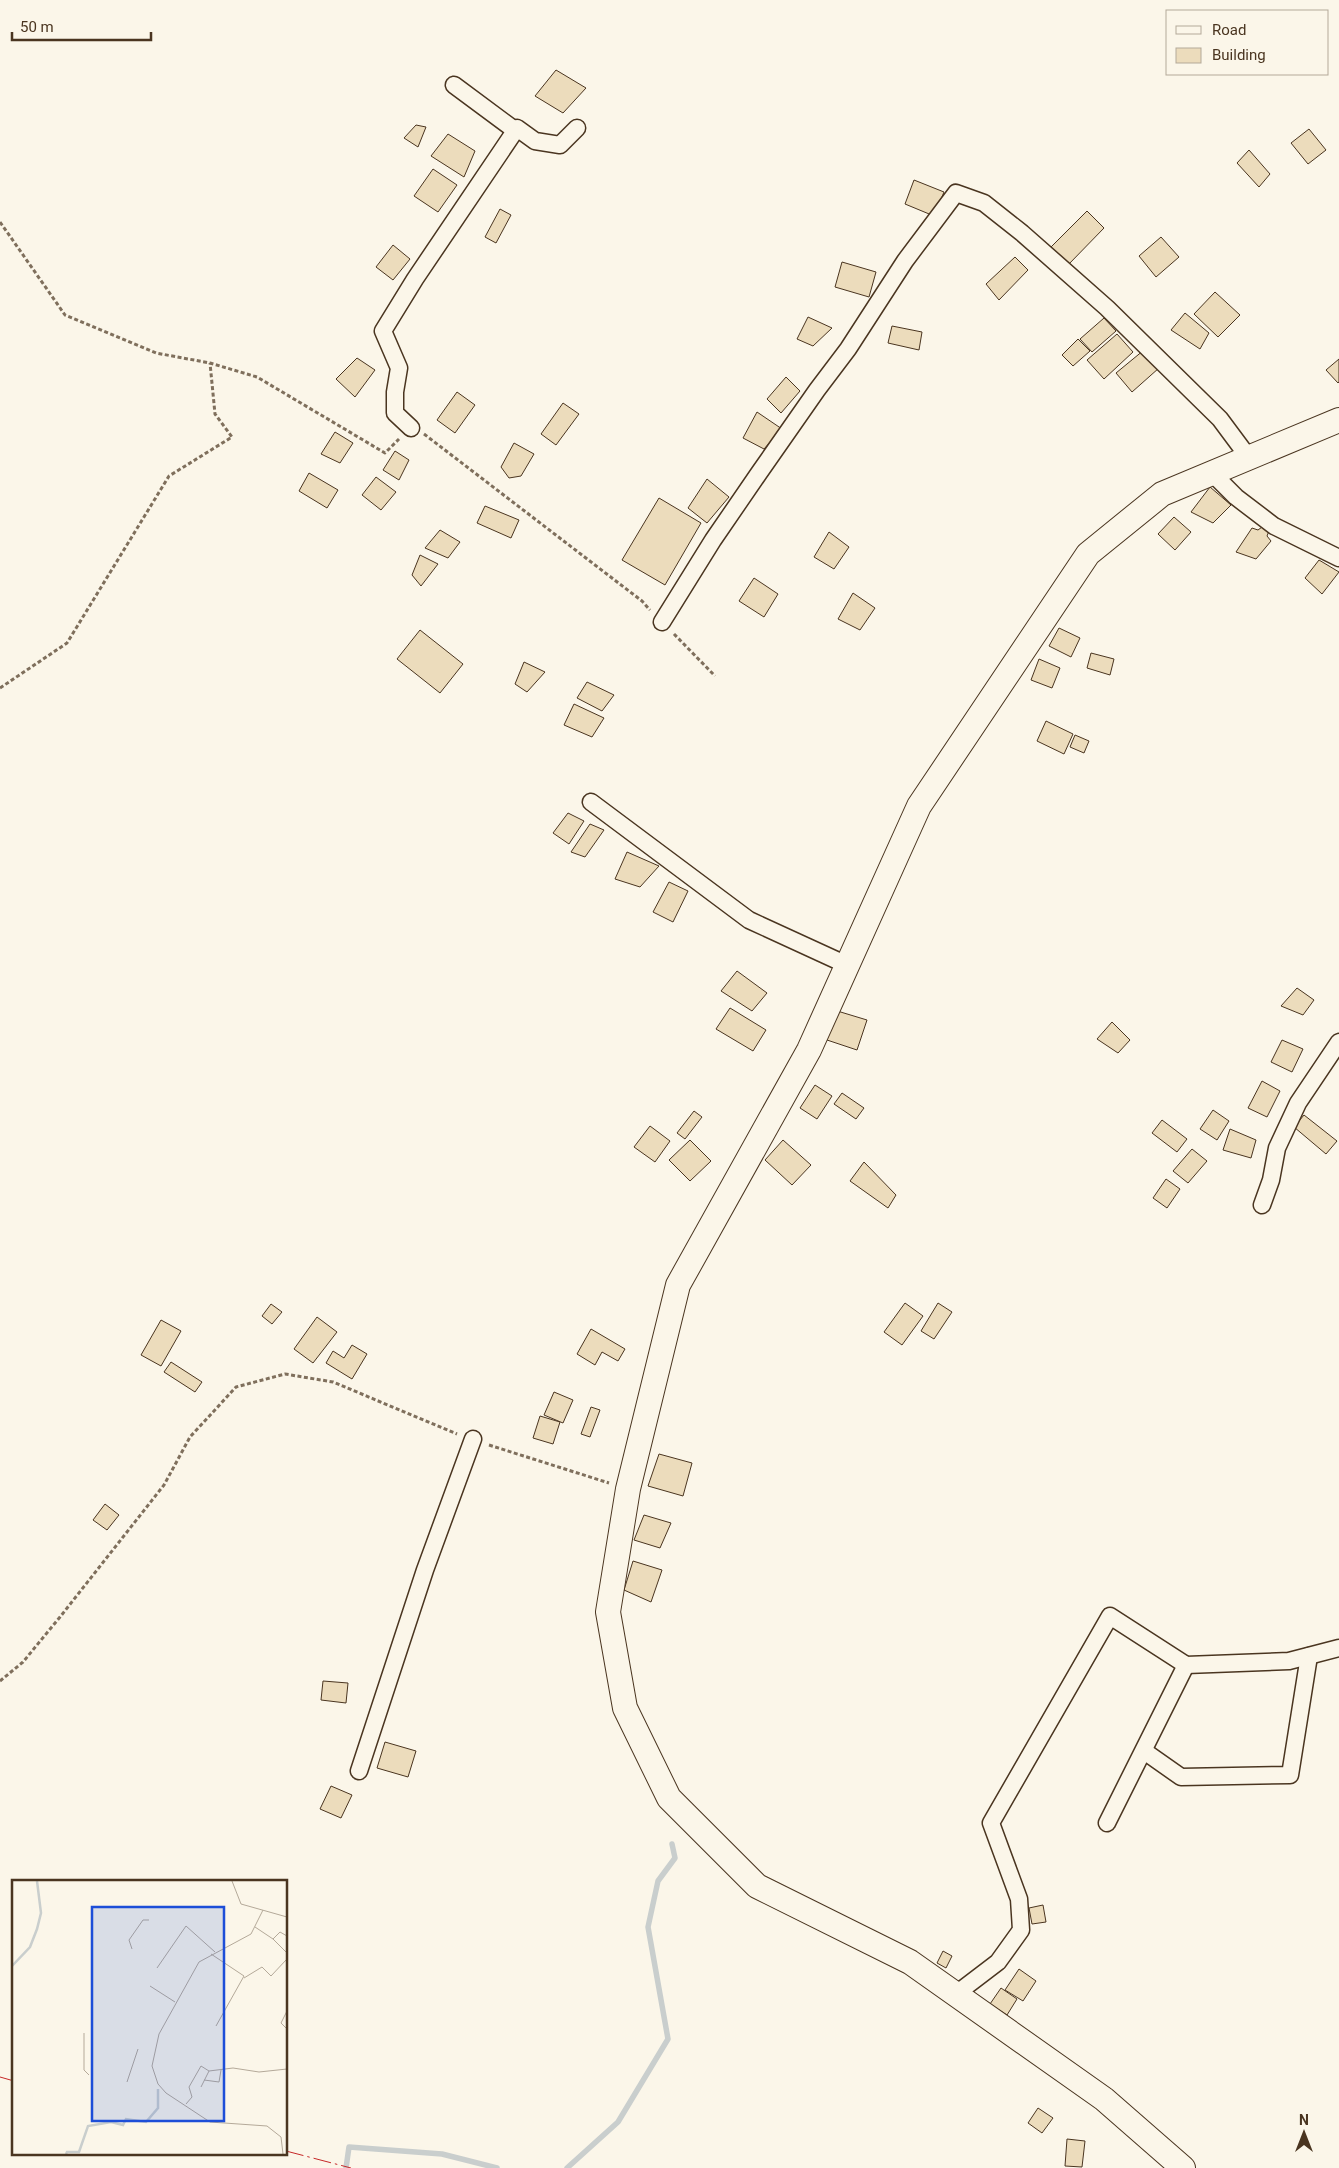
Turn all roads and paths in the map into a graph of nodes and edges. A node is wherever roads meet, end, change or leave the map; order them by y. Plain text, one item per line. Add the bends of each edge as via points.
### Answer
1 (454, 85) dead end
2 (577, 128) dead end
3 (516, 130) junction
4 (0, 222) edge
5 (210, 363) junction
6 (1339, 420) edge
7 (410, 428) junction
8 (1249, 458) junction
9 (1212, 473) junction
10 (1339, 558) edge
11 (662, 622) junction
12 (715, 676) dead end
13 (0, 688) edge
14 (591, 802) dead end
15 (848, 965) junction
16 (1339, 1042) edge
17 (1262, 1205) dead end
18 (473, 1439) junction
19 (628, 1489) junction
20 (1339, 1648) edge
21 (1309, 1656) junction
22 (1186, 1665) junction
23 (0, 1681) edge
24 (1144, 1751) junction
25 (359, 1771) dead end
26 (1108, 1823) dead end
27 (956, 1994) junction
28 (1183, 2168) edge

1 - 3 street
2 - 3 street via 560,145 535,141
3 - 7 street via 383,331 399,368 395,413
4 - 5 path via 65,315 156,353
5 - 7 path via 257,377 385,453
5 - 13 path via 215,414 232,437 169,476 67,643
6 - 8 street
7 - 11 path via 413,426 560,536 642,600
8 - 9 street
8 - 11 street via 1220,419 1107,308 984,203 956,193 905,261 848,349 759,473
9 - 10 street via 1274,526
9 - 15 street via 1162,494 1088,554 919,806
11 - 12 path
14 - 15 street via 749,920
15 - 19 street via 809,1050 678,1285
16 - 17 street via 1298,1103 1277,1148 1272,1180
18 - 19 path
18 - 23 path via 333,1382 285,1374 236,1387 190,1437 164,1485 60,1617 23,1662
18 - 25 street via 425,1570
19 - 27 street via 608,1612 626,1708 670,1798 758,1886 910,1962
20 - 21 street
21 - 22 street via 1289,1661
21 - 24 street via 1290,1775 1181,1776
22 - 24 street
22 - 27 street via 1110,1616 991,1823 1019,1899 1021,1930 998,1962
24 - 26 street
27 - 28 street via 1104,2099

